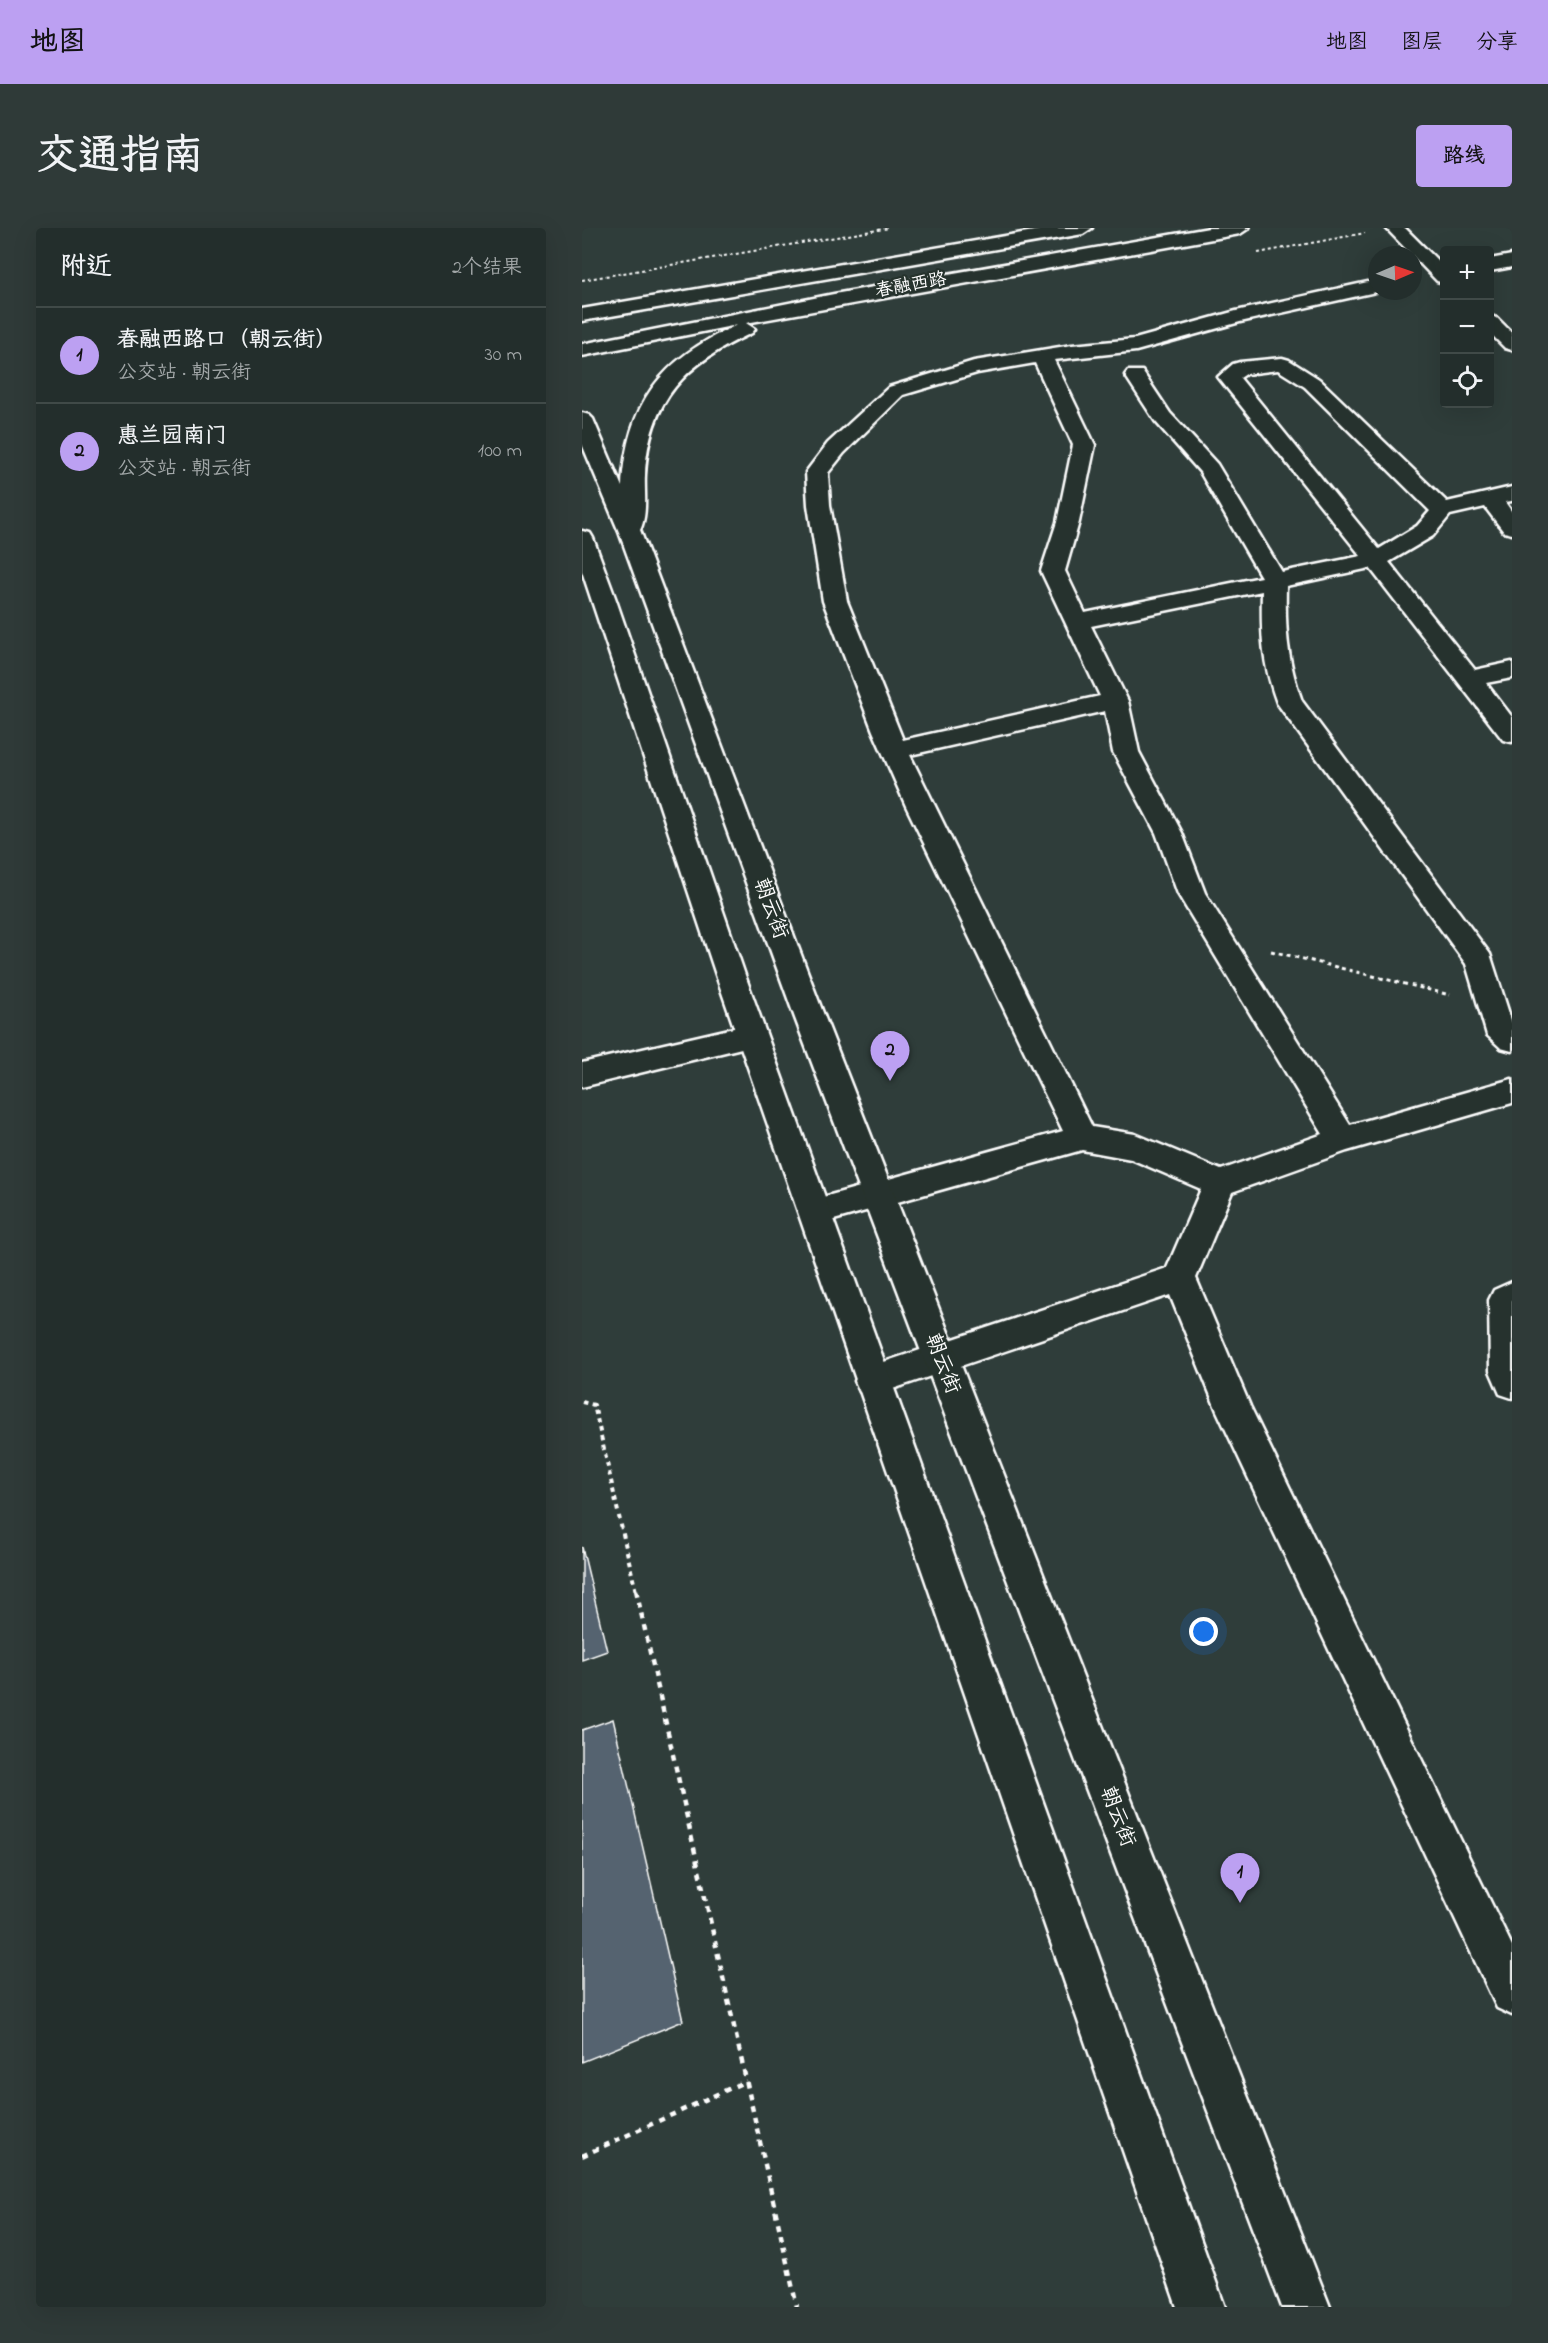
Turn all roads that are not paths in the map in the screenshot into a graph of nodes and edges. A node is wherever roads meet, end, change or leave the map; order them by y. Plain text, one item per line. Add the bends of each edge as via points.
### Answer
1 (1083, 228) edge
2 (1240, 228) edge
3 (1395, 228) edge
4 (1512, 261) edge
5 (1494, 264) edge
6 (1438, 276) edge
7 (1368, 288) edge
8 (834, 300) junction
9 (582, 315) edge
10 (1494, 326) edge
11 (1512, 344) edge
12 (582, 350) edge
13 (1042, 356) junction
14 (1135, 375) dead end
15 (582, 419) edge
16 (1501, 496) edge
17 (1442, 510) junction
18 (1512, 527) edge
19 (630, 532) junction
20 (582, 538) edge
21 (1377, 560) junction
22 (1274, 579) junction
23 (1077, 622) junction
24 (1512, 670) edge
25 (1468, 679) junction
26 (1115, 702) junction
27 (1512, 734) edge
28 (895, 750) junction
29 (751, 1035) junction
30 (1512, 1040) edge
31 (582, 1075) edge
32 (1512, 1091) edge
33 (1082, 1138) junction
34 (1342, 1140) junction
35 (1220, 1182) junction
36 (880, 1194) junction
37 (816, 1212) junction
38 (1179, 1278) junction
39 (1512, 1296) edge
40 (940, 1359) junction
41 (872, 1381) junction
42 (1512, 1383) edge
43 (1507, 1970) edge
44 (1201, 2307) edge
45 (1306, 2307) edge

1 - 9 street, 春融西路
2 - 8 street, 春融西路
3 - 6 street
4 - 5 street
7 - 13 street via 1236,317 1136,345
8 - 12 street, 春融西路
8 - 19 street via 736,333 692,359 660,389 642,423
10 - 11 street
13 - 23 street via 1084,445 1053,571
13 - 28 street via 974,367 896,392 836,448 817,472 835,601
14 - 22 street via 1162,417 1209,469
15 - 19 street, 朝云街
16 - 17 street
16 - 18 street
17 - 21 street via 1425,531
17 - 21 street via 1312,383 1282,364 1240,368 1228,377
19 - 36 street, 朝云街 via 810,1018
20 - 29 street
21 - 22 street
21 - 25 street
22 - 23 street
22 - 30 street via 1273,628 1278,671 1290,703 1480,961 1497,1027
23 - 26 street
24 - 25 street
25 - 27 street
26 - 28 street
26 - 34 street via 1126,752 1169,833 1192,894
28 - 33 street
29 - 31 street
29 - 37 street
32 - 34 street
33 - 35 street via 1135,1147
33 - 36 street
34 - 35 street
35 - 38 street
36 - 37 street
36 - 40 street, 朝云街
37 - 41 street
38 - 40 street
38 - 43 street via 1235,1411
39 - 42 street via 1506,1300 1507,1371
40 - 41 street
40 - 45 street, 朝云街
41 - 44 street

